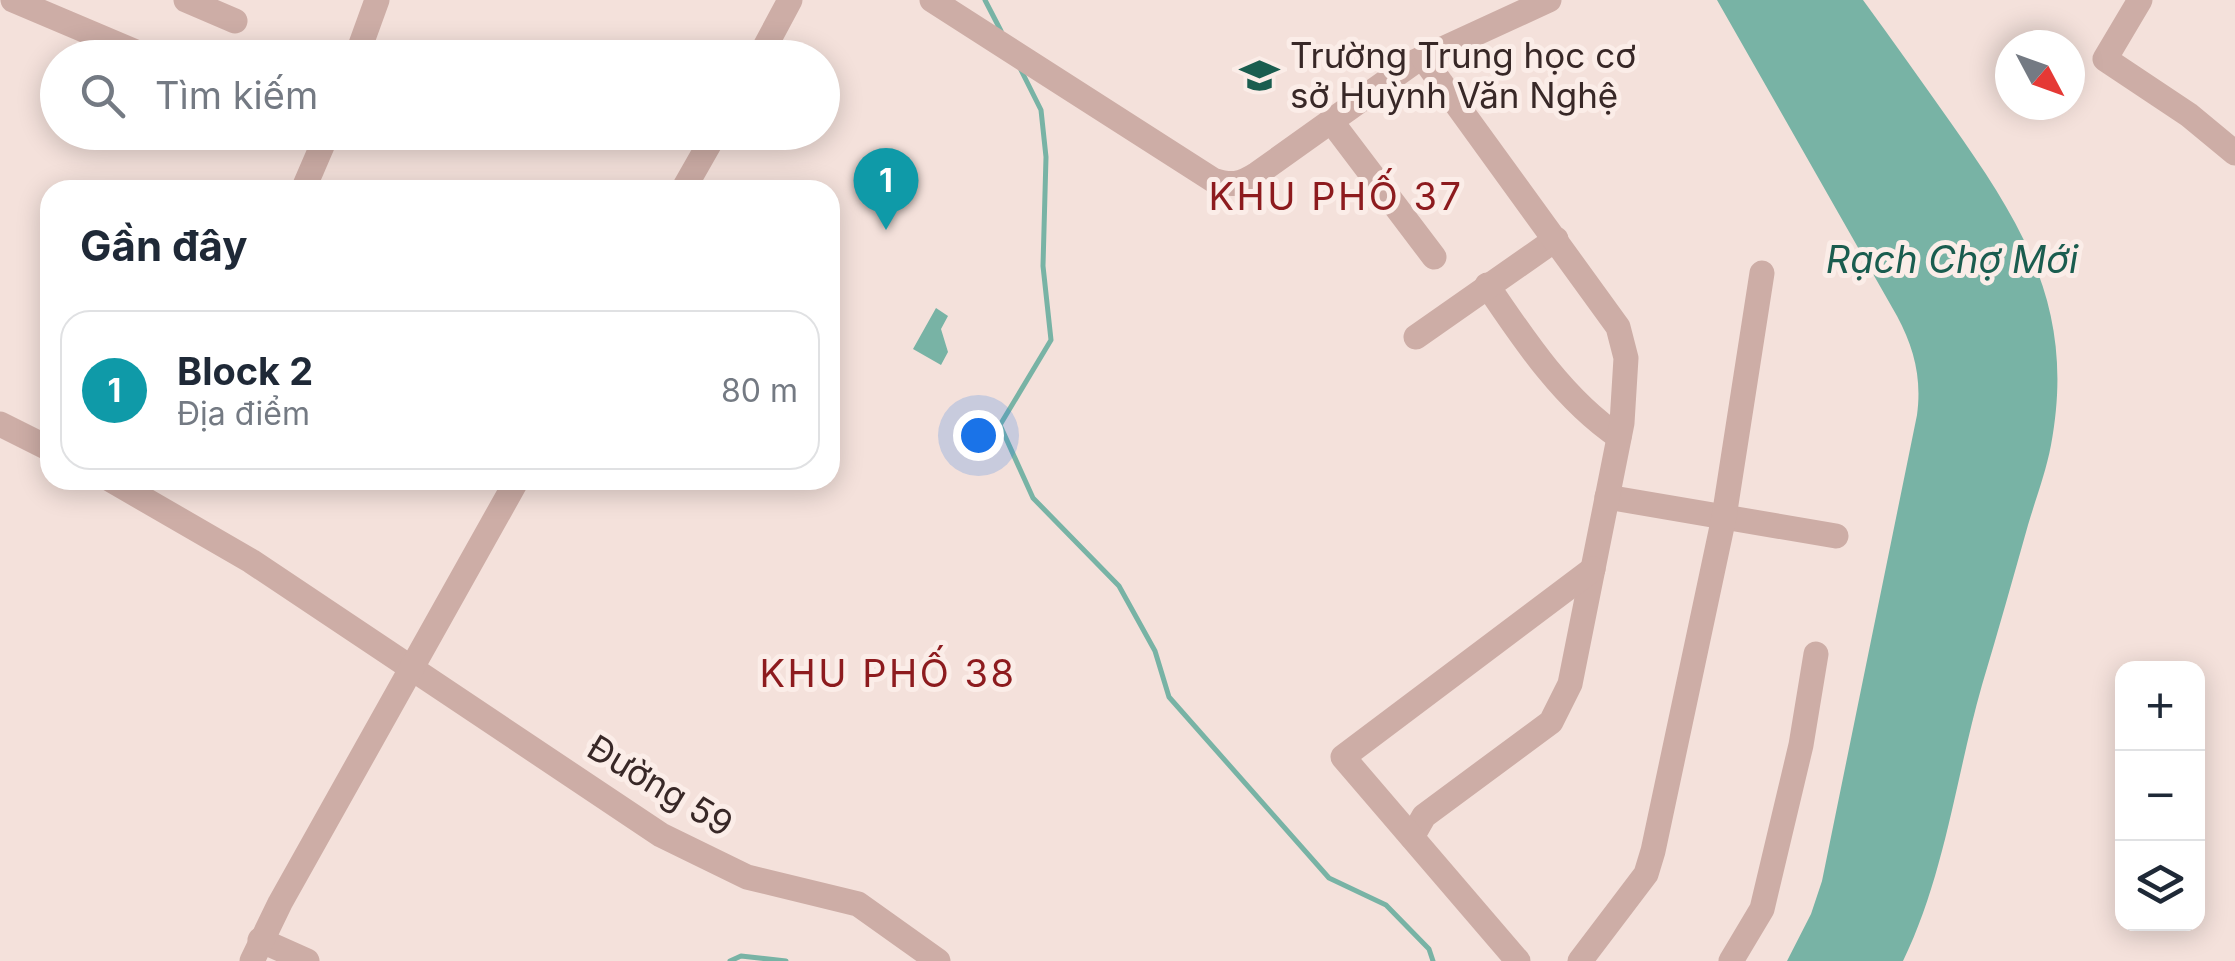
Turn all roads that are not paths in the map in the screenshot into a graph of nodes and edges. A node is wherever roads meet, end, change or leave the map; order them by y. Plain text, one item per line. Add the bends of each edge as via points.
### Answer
1 (13, 0) edge
2 (376, 0) edge
3 (790, 0) edge
4 (932, 0) edge
5 (1549, 0) edge
6 (2140, 0) edge
7 (201, 3) edge
8 (235, 22) dead end
9 (107, 40) edge
10 (362, 40) edge
11 (769, 40) edge
12 (1423, 58) junction
13 (1332, 121) junction
14 (320, 150) edge
15 (706, 150) edge
16 (2235, 153) edge
17 (307, 180) edge
18 (689, 180) edge
19 (1556, 239) junction
20 (1434, 257) dead end
21 (1762, 273) dead end
22 (1488, 286) junction
23 (1416, 337) dead end
24 (0, 424) edge
25 (1619, 437) junction
26 (40, 443) edge
27 (137, 490) edge
28 (512, 490) edge
29 (1607, 497) junction
30 (1724, 517) junction
31 (1836, 536) dead end
32 (1593, 569) junction
33 (1816, 654) dead end
34 (412, 668) junction
35 (1412, 836) junction
36 (256, 951) edge
37 (306, 961) edge
38 (938, 961) edge
39 (1518, 961) edge
40 (1580, 961) edge
41 (1731, 961) edge

1 - 9 street
2 - 10 street
3 - 11 street
4 - 13 street via 1229,185 1244,183
5 - 12 street
6 - 16 street via 2105,59
7 - 8 street
12 - 13 street
12 - 19 street
13 - 20 street
14 - 17 street
15 - 18 street
19 - 22 street
19 - 25 street via 1618,327 1626,358
21 - 30 street
22 - 23 street
22 - 25 street via 1564,389
24 - 26 street
25 - 29 street
27 - 34 street, Đường 59
28 - 34 street
29 - 30 street
29 - 32 street
30 - 31 street
30 - 40 street via 1646,874
32 - 35 street via 1570,684 1551,722 1424,816
32 - 35 street via 1343,757
33 - 41 street via 1762,909
34 - 36 street
34 - 38 street, Đường 59 via 661,835 747,877 858,904
35 - 39 street
36 - 37 street

